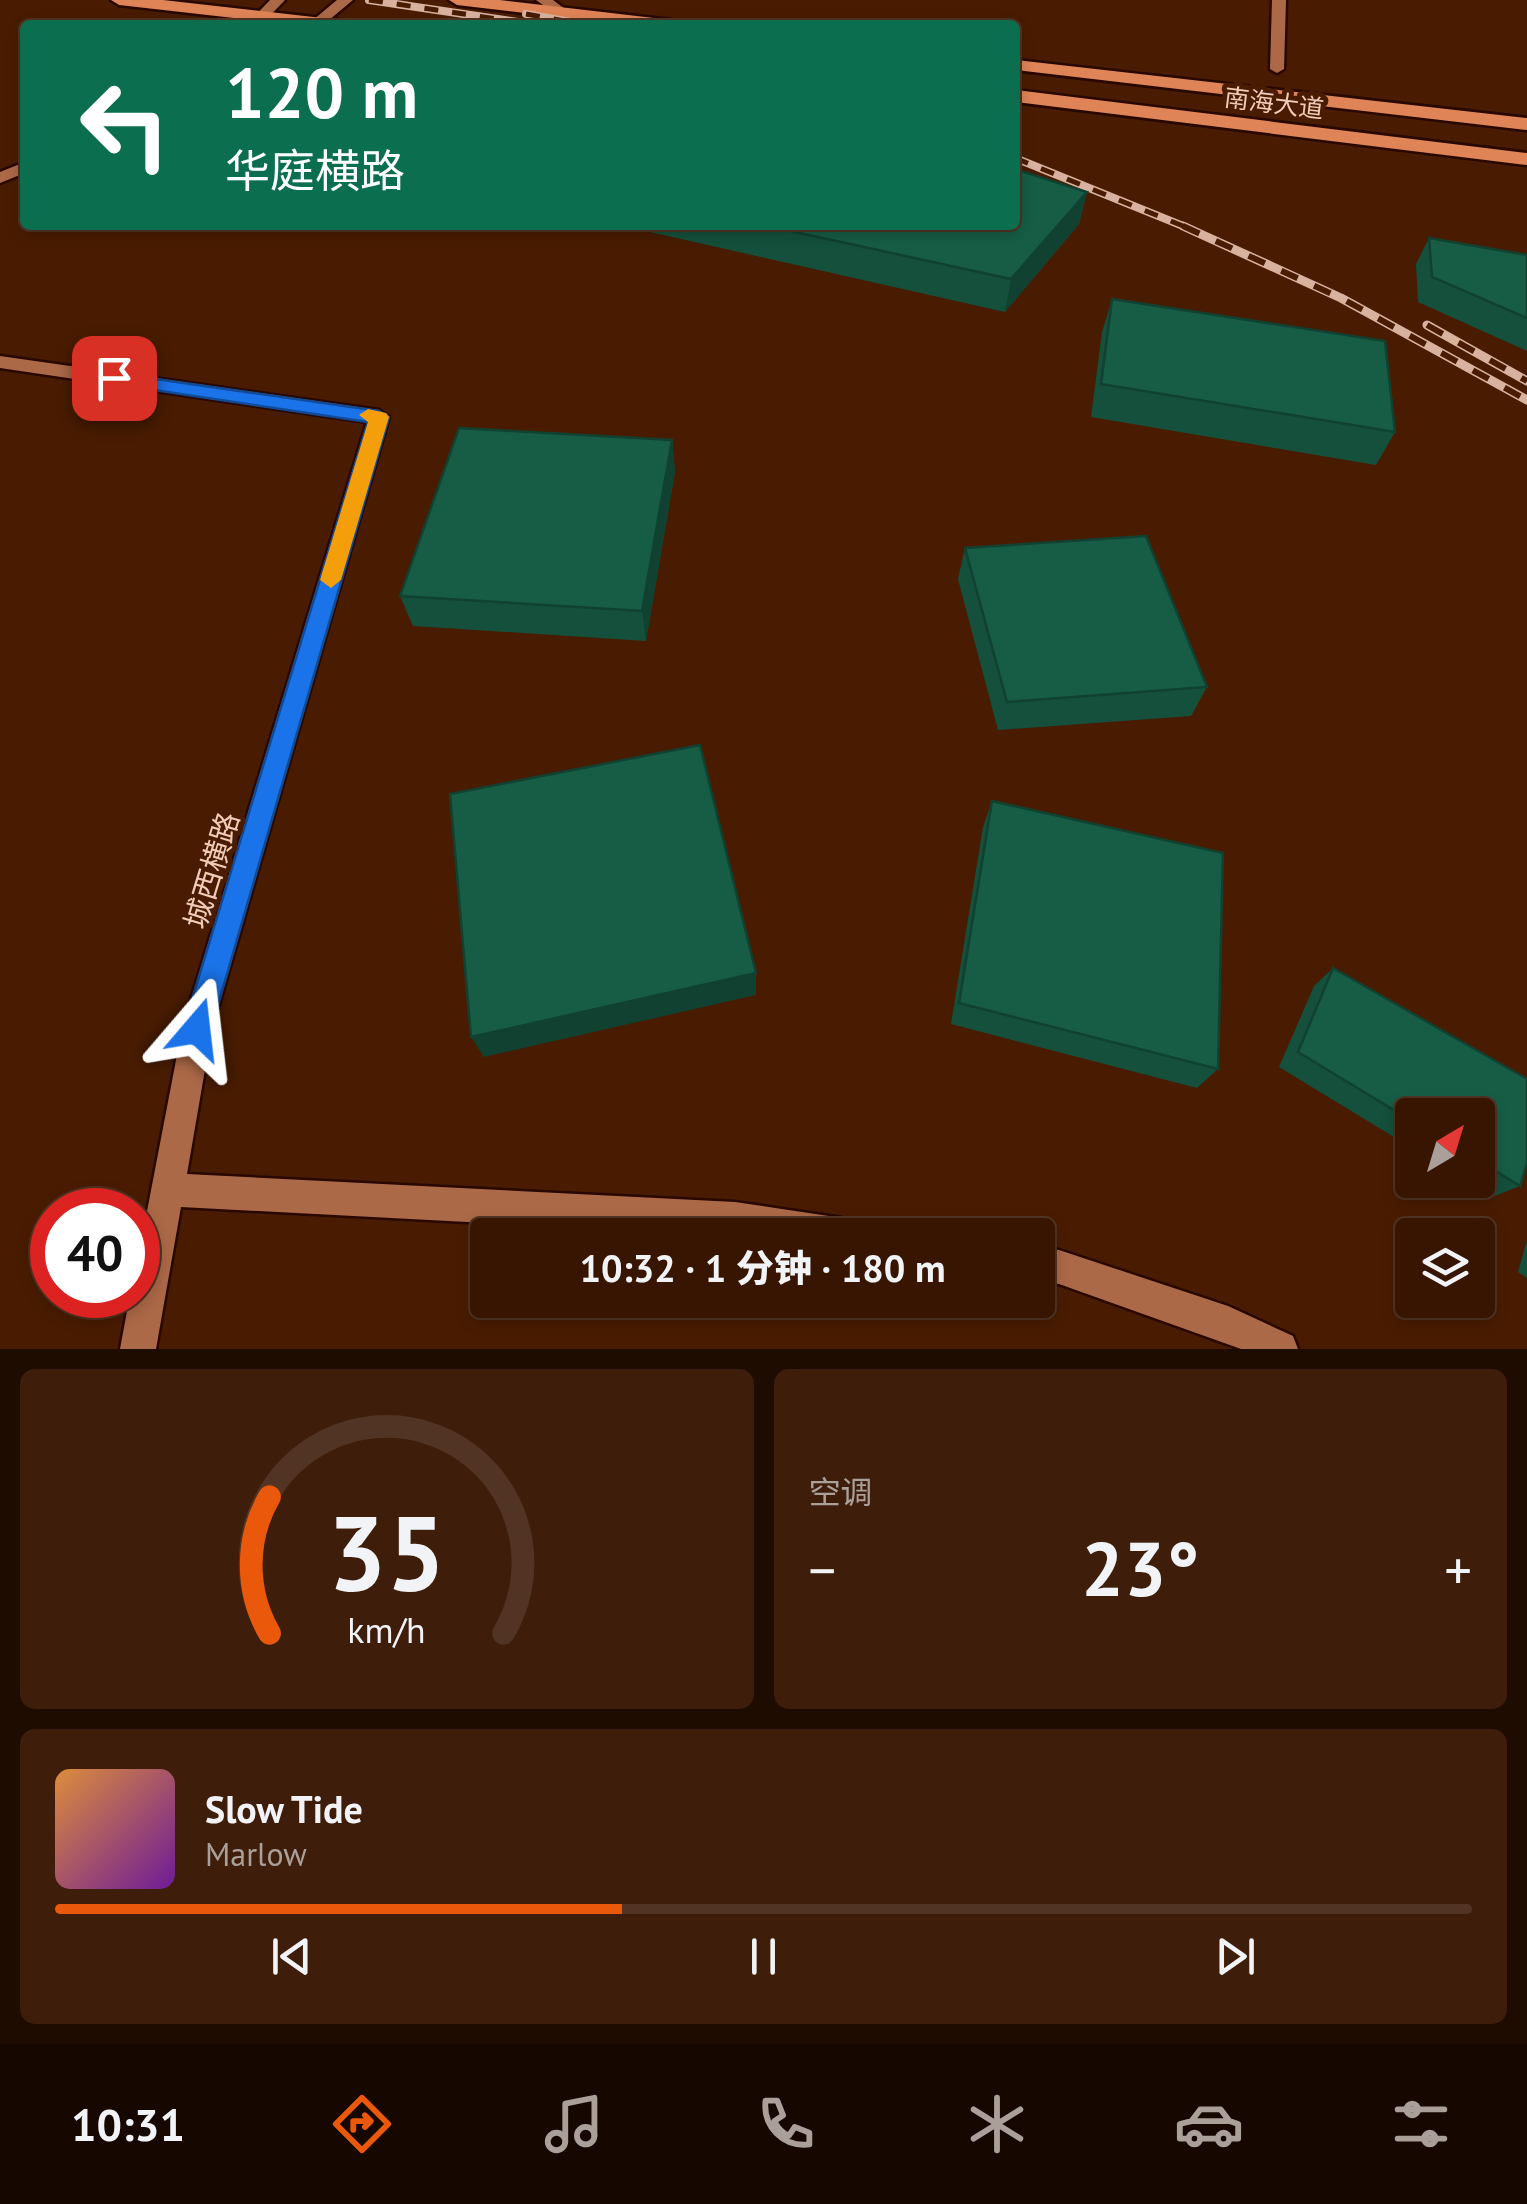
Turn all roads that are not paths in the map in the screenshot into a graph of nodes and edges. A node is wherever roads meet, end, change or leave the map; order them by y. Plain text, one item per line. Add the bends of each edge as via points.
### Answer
1 (119, 0) edge
2 (278, 0) edge
3 (346, 0) edge
4 (457, 0) edge
5 (542, 0) edge
6 (1279, 0) edge
7 (562, 12) junction
8 (250, 20) edge
9 (258, 20) edge
10 (321, 20) edge
11 (630, 20) edge
12 (1020, 66) edge
13 (1278, 69) dead end
14 (1020, 97) edge
15 (1527, 124) edge
16 (1527, 159) edge
17 (0, 362) edge
18 (168, 1190) junction
19 (715, 1218) edge
20 (1055, 1266) edge
21 (138, 1349) edge
22 (1280, 1349) edge

1 - 8 highway
2 - 9 street
3 - 10 street
4 - 7 highway
5 - 7 street
6 - 13 street
7 - 11 highway
12 - 15 highway, 南海大道
14 - 16 highway, 南海大道
17 - 18 street, 城西横路 via 379,417 197,1029
18 - 19 street
18 - 21 street, 城西横路
20 - 22 street via 1228,1324

